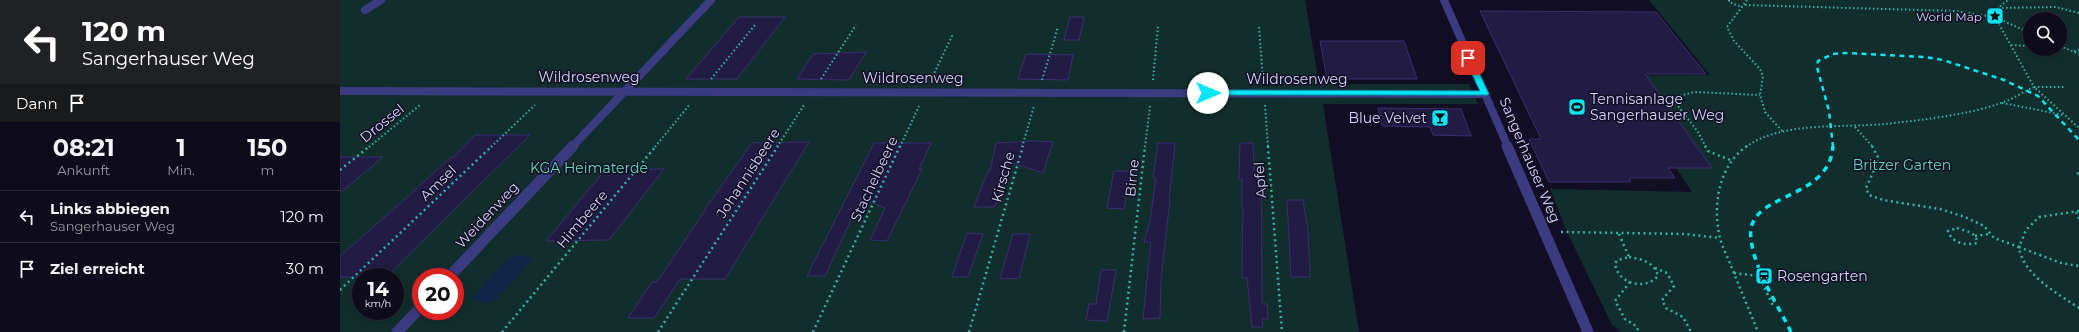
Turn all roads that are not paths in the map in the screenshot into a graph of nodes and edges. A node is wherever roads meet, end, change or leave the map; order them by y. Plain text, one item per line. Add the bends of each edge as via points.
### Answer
1 (381, 0) edge
2 (711, 0) edge
3 (1444, 0) edge
4 (365, 10) dead end
5 (340, 90) edge
6 (625, 91) junction
7 (1485, 94) junction
8 (458, 268) edge
9 (412, 316) edge
10 (397, 332) edge
11 (1588, 332) edge

1 - 4 street
2 - 6 street, Weidenweg
3 - 7 street, Sangerhauser Weg
5 - 6 street, Wildrosenweg
6 - 7 street, Wildrosenweg
6 - 8 street, Weidenweg
7 - 11 street, Sangerhauser Weg
9 - 10 street

